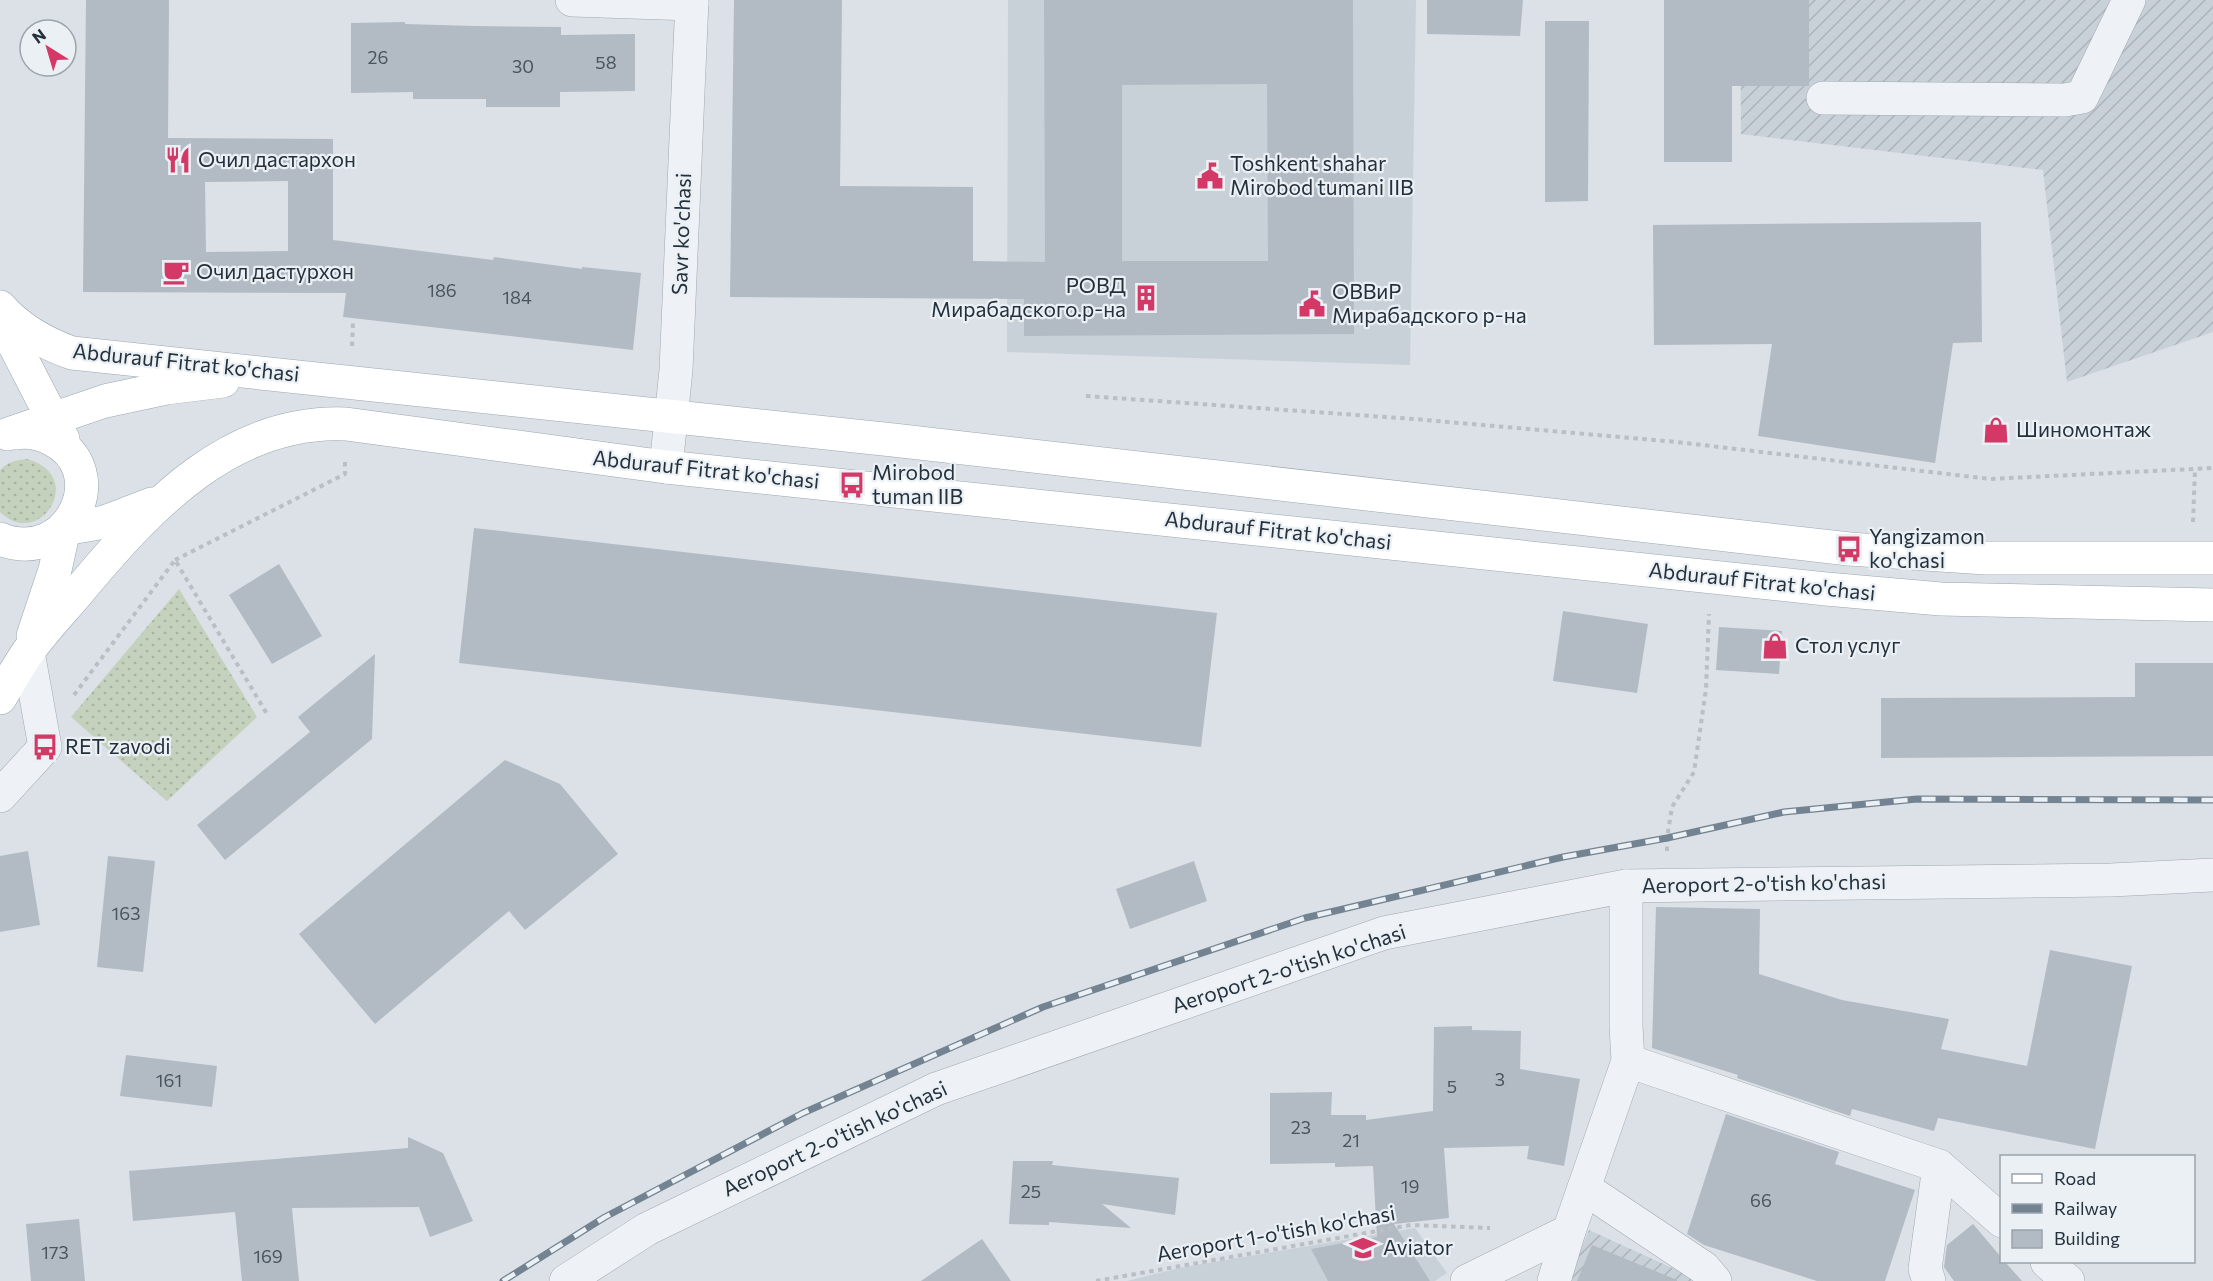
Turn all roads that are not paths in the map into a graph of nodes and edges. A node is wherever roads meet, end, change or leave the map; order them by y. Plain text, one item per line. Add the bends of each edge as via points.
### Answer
1 (572, 0) edge
2 (2129, 0) edge
3 (692, 2) edge
4 (1823, 98) dead end
5 (0, 307) edge
6 (0, 316) edge
7 (351, 381) junction
8 (671, 417) junction
9 (53, 419) junction
10 (4, 436) edge
11 (70, 454) junction
12 (666, 467) junction
13 (164, 499) junction
14 (64, 529) junction
15 (0, 539) edge
16 (2213, 558) edge
17 (2213, 605) edge
18 (28, 652) junction
19 (0, 699) edge
20 (0, 796) edge
21 (2213, 875) edge
22 (1626, 886) junction
23 (1628, 1061) junction
24 (1939, 1166) junction
25 (1584, 1188) junction
26 (2000, 1220) edge
27 (1569, 1231) junction
28 (2048, 1263) edge
29 (566, 1281) edge
30 (1467, 1281) edge
31 (1554, 1281) edge
32 (1715, 1281) edge
33 (1929, 1281) edge
34 (2068, 1281) edge

1 - 3 street
2 - 4 street via 2082,97
3 - 8 street, Savr ko'chasi
5 - 7 main road, Abdurauf Fitrat ko'chasi via 47,344 72,353
6 - 9 main road
7 - 8 main road, Abdurauf Fitrat ko'chasi
7 - 9 main road, Abdurauf Fitrat ko'chasi via 229,381 166,388 105,401
8 - 12 street, Savr ko'chasi
8 - 16 main road, Abdurauf Fitrat ko'chasi via 1849,549 1986,558
9 - 10 main road, Abdurauf Fitrat ko'chasi
9 - 11 main road
10 - 11 main road via 25,432 42,435 58,442
11 - 14 main road via 78,468 80,500 75,516
12 - 13 main road, Abdurauf Fitrat ko'chasi via 326,423 225,454
12 - 17 main road, Abdurauf Fitrat ko'chasi via 1941,599
13 - 14 main road via 105,522
13 - 18 main road via 114,549
14 - 15 main road via 51,539 34,544
14 - 18 main road
18 - 19 main road
18 - 20 street via 45,747
21 - 22 street, Aeroport 2-o'tish ko'chasi via 2111,880
22 - 23 street
22 - 29 street, Aeroport 2-o'tish ko'chasi via 1384,933 936,1089 647,1229
23 - 24 street
23 - 25 street
24 - 26 street
24 - 33 street via 1925,1269
25 - 27 street
25 - 32 street via 1704,1268
27 - 30 street
27 - 31 street
28 - 34 street

